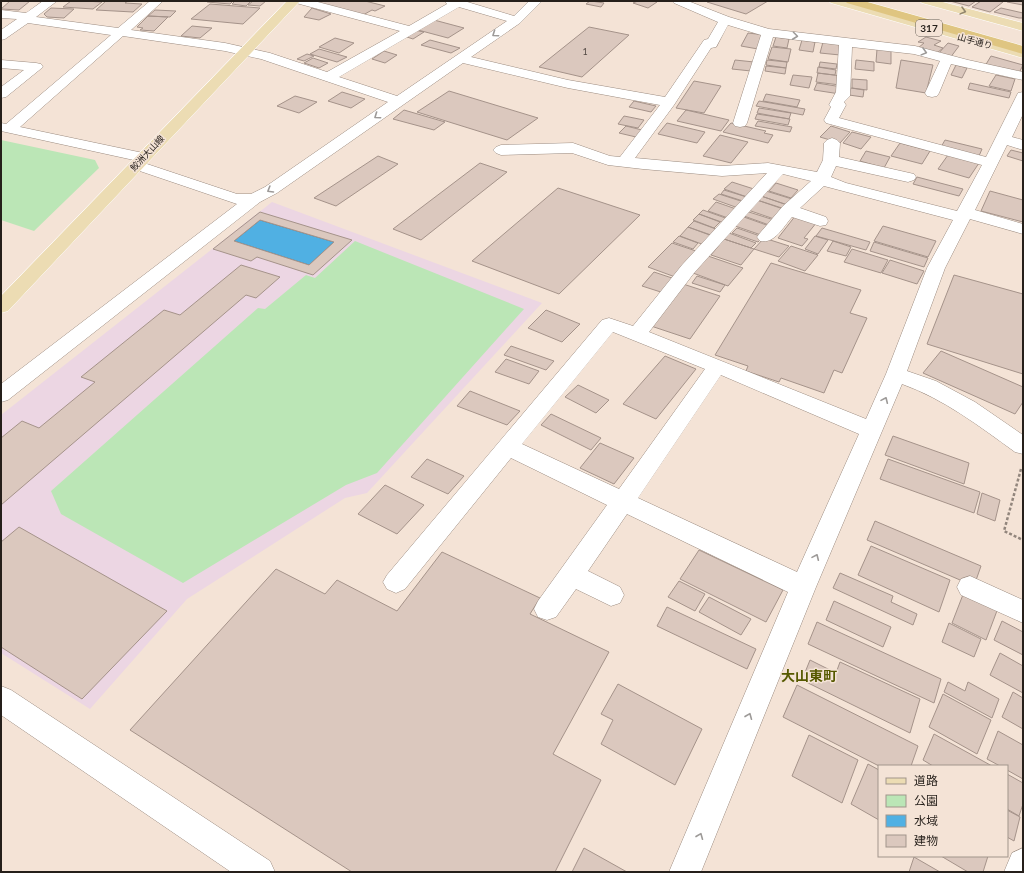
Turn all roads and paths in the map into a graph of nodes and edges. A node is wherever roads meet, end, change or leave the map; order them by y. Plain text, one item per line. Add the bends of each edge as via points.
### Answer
1 (51, 1) edge
2 (157, 1) edge
3 (294, 1) edge
4 (300, 1) edge
5 (536, 1) edge
6 (678, 1) edge
7 (835, 1) edge
8 (851, 1) edge
9 (858, 1) edge
10 (890, 1) edge
11 (926, 1) edge
12 (454, 2) edge
13 (1, 14) edge
14 (27, 18) junction
15 (516, 20) junction
16 (725, 20) junction
17 (1023, 27) edge
18 (410, 30) junction
19 (122, 32) junction
20 (768, 33) junction
21 (1, 36) edge
22 (1023, 37) edge
23 (846, 42) junction
24 (1023, 49) edge
25 (245, 51) junction
26 (1023, 54) edge
27 (460, 58) junction
28 (947, 59) junction
29 (1, 64) edge
30 (1023, 76) edge
31 (327, 78) junction
32 (932, 93) dead end
33 (1, 94) edge
34 (398, 102) junction
35 (669, 102) junction
36 (1021, 108) edge
37 (740, 123) dead end
38 (6, 128) edge
39 (1013, 142) edge
40 (832, 143) dead end
41 (500, 150) dead end
42 (831, 160) junction
43 (140, 161) junction
44 (624, 162) junction
45 (990, 163) junction
46 (778, 169) junction
47 (908, 177) dead end
48 (822, 179) junction
49 (254, 199) junction
50 (788, 210) junction
51 (963, 214) junction
52 (820, 221) dead end
53 (1023, 229) edge
54 (766, 237) dead end
55 (1, 307) edge
56 (636, 335) junction
57 (717, 366) junction
58 (901, 376) junction
59 (1, 395) edge
60 (871, 430) junction
61 (508, 446) junction
62 (1023, 446) edge
63 (1023, 464) edge
64 (624, 501) junction
65 (1023, 540) edge
66 (571, 574) junction
67 (396, 582) dead end
68 (803, 587) junction
69 (970, 587) dead end
70 (611, 595) dead end
71 (547, 609) dead end
72 (1023, 612) edge
73 (1, 699) edge
74 (1023, 864) edge
75 (259, 872) edge
76 (685, 872) edge
77 (1020, 872) edge

1 - 14 street
2 - 19 street
3 - 25 main road, 鮫洲大山線
4 - 18 street
5 - 15 street
6 - 16 street
7 - 26 main road, 山手通り / 317
8 - 24 highway
9 - 24 highway
10 - 22 highway
11 -> 17 main road, 317
12 - 15 street
12 - 18 street
13 - 14 street
14 - 19 street
14 - 21 street
15 -> 27 street
16 - 20 street
16 - 35 street via 712,44 708,43
18 - 31 street
19 - 25 street
19 - 38 street
20 -> 23 street
20 - 37 street
23 -> 28 street via 915,50
23 - 45 street via 843,96 841,95 831,120
25 - 31 street
25 - 43 main road, 鮫洲大山線
27 - 34 street
27 - 35 street via 568,84
28 - 30 street
28 - 32 street
29 - 33 street via 36,67
31 - 34 street
34 -> 49 street via 271,190
35 - 44 street
36 - 39 street
38 - 43 street
39 - 45 street
40 - 42 street
41 - 44 street via 573,148 608,160
42 - 47 street
42 - 48 street
43 - 49 street via 235,199
43 - 55 main road, 鮫洲大山線
44 - 46 street via 722,171
45 - 51 street
46 - 48 street
46 - 56 street via 688,270
48 - 50 street
48 - 51 street via 840,186
49 - 59 street
50 - 52 street
50 - 54 street
51 - 53 street
51 - 58 street via 936,268
56 - 57 street
56 - 61 street via 609,324
57 - 60 street
57 - 64 street
60 -> 58 street
58 - 62 street via 929,386 966,407
68 -> 60 street
61 - 64 street
61 - 67 street
63 - 65 path via 1018,474 1004,531
64 - 66 street
64 - 68 street
66 - 70 street
66 - 71 street
76 -> 68 street
69 - 72 street
73 - 75 street
74 - 77 street

